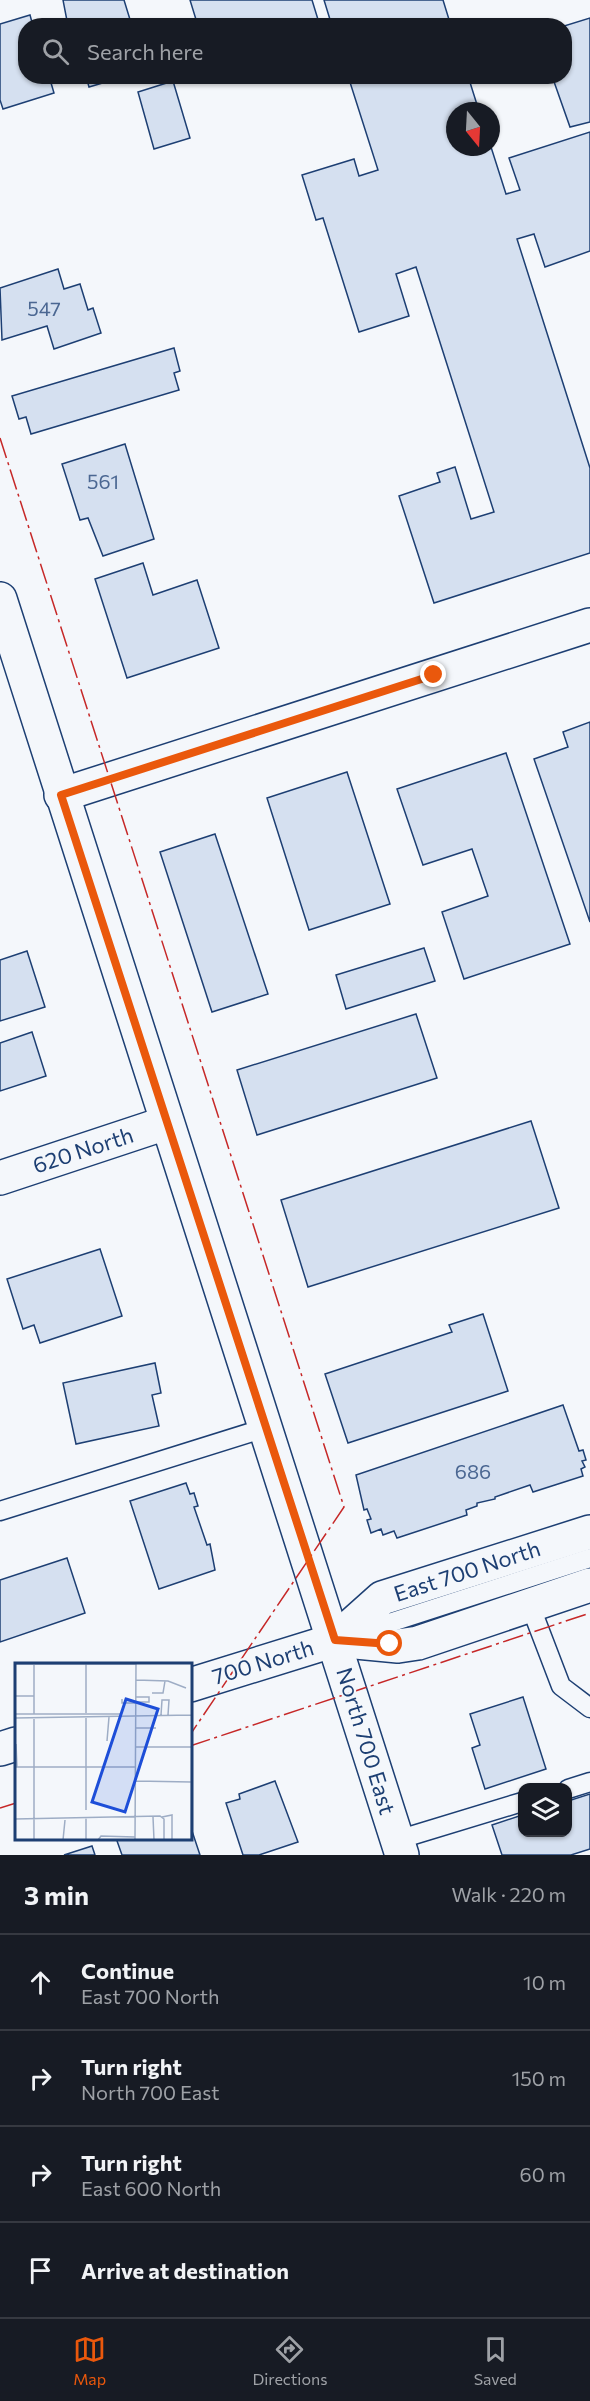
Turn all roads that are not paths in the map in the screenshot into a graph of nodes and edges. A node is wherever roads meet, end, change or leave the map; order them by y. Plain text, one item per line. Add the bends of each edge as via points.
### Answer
1 (0, 599) edge
2 (590, 625) edge
3 (61, 795) junction
4 (166, 1123) junction
5 (0, 1178) edge
6 (266, 1428) junction
7 (0, 1511) edge
8 (590, 1532) edge
9 (590, 1558) edge
10 (590, 1585) edge
11 (530, 1605) junction
12 (335, 1640) junction
13 (192, 1684) edge
14 (590, 1708) edge
15 (15, 1744) edge
16 (0, 1749) edge
17 (590, 1782) edge
18 (572, 1787) edge
19 (518, 1804) edge
20 (400, 1848) edge

1 - 3 street, North 700 East
2 - 3 street
3 - 4 street, North 700 East
4 - 5 street, 620 North
4 - 6 street, North 700 East
6 - 7 lane
6 - 12 street, North 700 East
8 - 12 street, East 700 North via 382,1598
9 - 12 lane
10 - 11 street
11 - 12 street via 417,1643 398,1646
11 - 14 lane via 561,1686
12 - 13 street, 700 North
12 - 20 street, North 700 East
15 - 16 street
17 - 18 lane
19 - 20 lane

